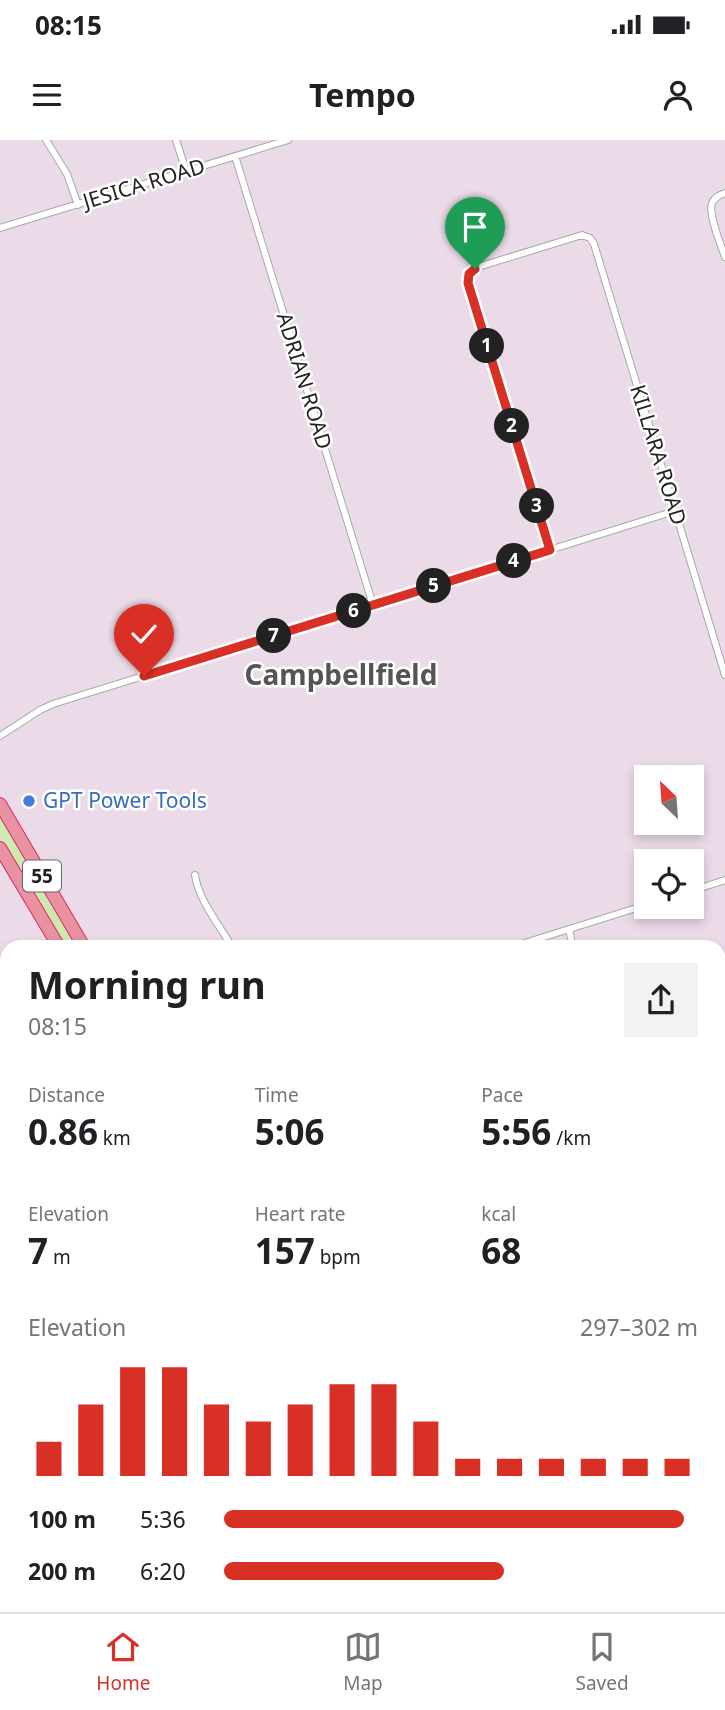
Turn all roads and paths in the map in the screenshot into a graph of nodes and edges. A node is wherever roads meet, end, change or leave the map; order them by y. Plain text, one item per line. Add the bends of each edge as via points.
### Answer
1 (46, 140) edge
2 (176, 140) edge
3 (288, 140) edge
4 (235, 156) junction
5 (186, 171) junction
6 (725, 193) edge
7 (78, 205) junction
8 (0, 228) edge
9 (725, 257) edge
10 (675, 511) junction
11 (550, 550) junction
12 (373, 605) junction
13 (725, 675) edge
14 (0, 736) edge
15 (0, 804) edge
16 (0, 848) edge
17 (195, 875) dead end
18 (725, 880) edge
19 (704, 887) edge
20 (634, 909) edge
21 (566, 930) junction
22 (55, 940) edge
23 (80, 940) edge
24 (228, 940) edge
25 (534, 940) edge
26 (569, 940) edge

1 - 7 street via 67,174
2 - 5 street
3 - 4 street, JESICA ROAD
4 - 5 street, JESICA ROAD
4 - 12 street, ADRIAN ROAD
5 - 7 street, JESICA ROAD
6 - 9 street via 716,196 711,211
7 - 8 street, JESICA ROAD
10 - 11 street
10 - 11 street, KILLARA ROAD via 594,244 579,235 478,267 467,279
10 - 13 street, KILLARA ROAD
11 - 12 street
12 - 14 street via 50,706
15 - 23 highway, 55
16 - 22 highway, 55
17 - 24 street via 199,891
18 - 19 street
20 - 21 street
21 - 25 street
21 - 26 street

